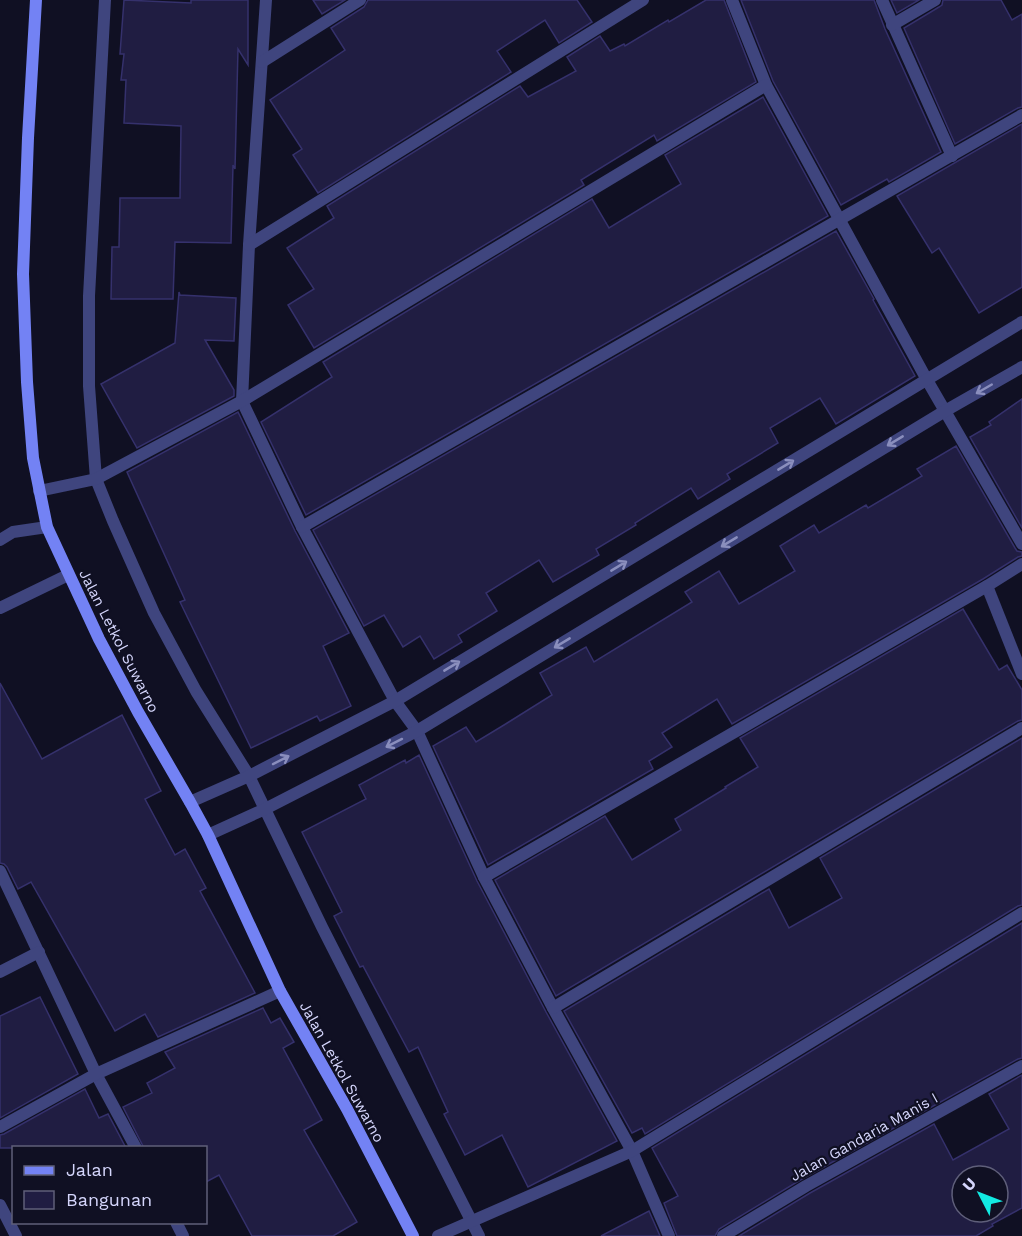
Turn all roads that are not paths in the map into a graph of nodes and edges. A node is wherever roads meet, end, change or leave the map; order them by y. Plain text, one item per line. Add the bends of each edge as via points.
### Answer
1 (36, 0) edge
2 (105, 0) edge
3 (266, 0) edge
4 (360, 0) edge
5 (644, 0) edge
6 (732, 0) edge
7 (882, 0) edge
8 (935, 0) edge
9 (892, 25) junction
10 (262, 62) junction
11 (766, 85) junction
12 (1022, 115) edge
13 (952, 156) junction
14 (840, 219) junction
15 (249, 244) junction
16 (1022, 322) edge
17 (1022, 367) edge
18 (927, 380) junction
19 (242, 401) junction
20 (945, 411) junction
21 (96, 479) junction
22 (39, 491) junction
23 (47, 526) junction
24 (0, 527) edge
25 (302, 527) junction
26 (13, 532) junction
27 (0, 540) edge
28 (1022, 544) edge
29 (1022, 564) edge
30 (68, 575) junction
31 (987, 586) junction
32 (0, 608) edge
33 (1022, 674) edge
34 (395, 701) junction
35 (1022, 728) edge
36 (417, 731) junction
37 (249, 777) junction
38 (190, 802) junction
39 (265, 809) junction
40 (208, 835) junction
41 (0, 871) edge
42 (484, 877) junction
43 (1022, 913) edge
44 (39, 952) junction
45 (0, 972) edge
46 (280, 991) junction
47 (553, 1008) junction
48 (1022, 1066) edge
49 (96, 1074) junction
50 (0, 1127) edge
51 (135, 1146) edge
52 (632, 1151) junction
53 (0, 1205) edge
54 (472, 1221) junction
55 (16, 1236) edge
56 (413, 1236) edge
57 (438, 1236) edge
58 (479, 1236) edge
59 (669, 1236) edge
60 (723, 1236) edge

1 - 22 street, Jalan Letkol Suwarno via 23,274 28,393
2 - 21 street via 89,296 89,386
3 - 10 street
4 - 10 street
5 - 15 street
6 - 11 street
7 - 9 street
8 - 9 street
9 - 13 street
10 - 15 street
11 - 14 street
11 - 19 street
12 - 13 street
13 - 14 street
14 - 18 street
14 - 25 street
15 - 19 street
16 - 18 street
17 -> 20 street
18 - 20 street
34 -> 18 street
19 - 21 street
19 - 25 street
20 - 28 street
20 -> 36 street
21 - 22 street
21 - 37 street via 154,613 195,692
22 - 23 street, Jalan Letkol Suwarno
23 - 26 street
23 - 30 street, Jalan Letkol Suwarno
24 - 26 street
25 - 34 street
26 - 27 street
29 - 31 street
30 - 32 street
30 - 38 street, Jalan Letkol Suwarno via 138,712
31 - 33 street
31 - 42 street
34 - 36 street
37 -> 34 street
35 - 47 street
36 -> 39 street
36 - 42 street
37 - 38 street
37 - 39 street
38 - 40 street, Jalan Letkol Suwarno
39 - 40 street
39 - 54 street
40 - 46 street, Jalan Letkol Suwarno
41 - 44 street
42 - 47 street
43 - 52 street
44 - 45 street
44 - 49 street
46 - 49 street
46 - 56 street, Jalan Letkol Suwarno
47 - 52 street
48 - 60 street, Jalan Gandaria Manis I via 806,1185
49 - 50 street
49 - 51 street
52 - 54 street
52 - 59 street
53 - 55 street
54 - 57 street
54 - 58 street

